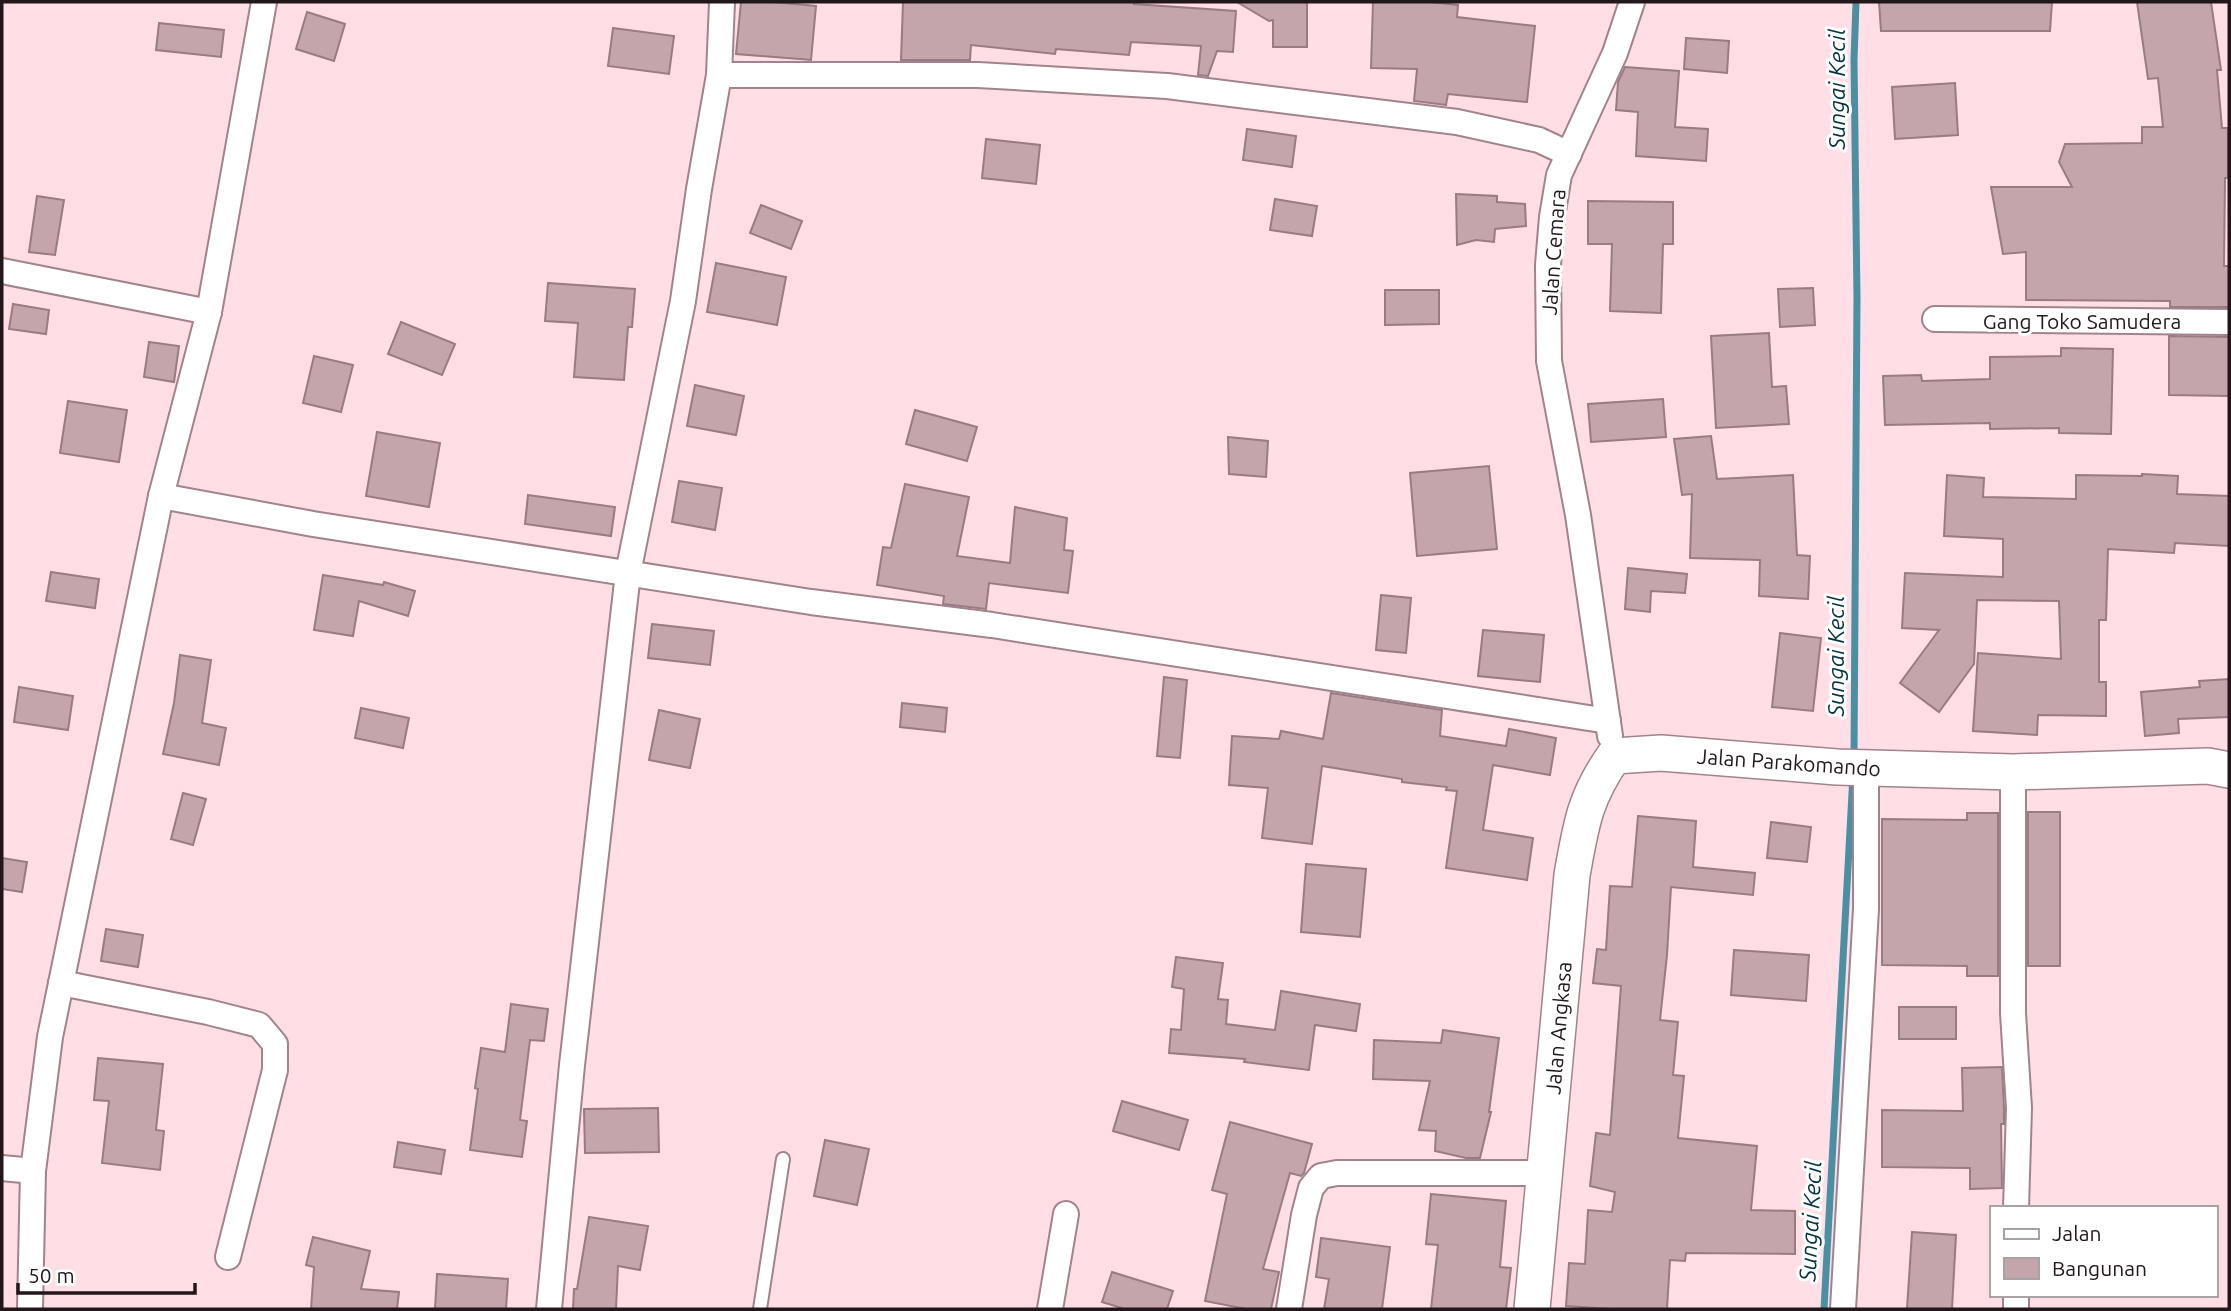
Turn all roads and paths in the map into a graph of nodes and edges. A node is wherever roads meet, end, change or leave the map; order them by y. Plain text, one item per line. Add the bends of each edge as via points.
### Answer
1 (264, 2) edge
2 (722, 2) edge
3 (1632, 2) edge
4 (719, 75) junction
5 (1569, 154) junction
6 (2, 271) edge
7 (209, 312) junction
8 (1935, 319) dead end
9 (2229, 322) edge
10 (161, 495) junction
11 (628, 573) junction
12 (1608, 721) junction
13 (1614, 756) junction
14 (2222, 765) edge
15 (1854, 768) junction
16 (2013, 772) junction
17 (61, 984) junction
18 (783, 1159) dead end
19 (2, 1168) edge
20 (33, 1171) junction
21 (1545, 1173) junction
22 (2016, 1206) edge
23 (1066, 1214) dead end
24 (228, 1256) dead end
25 (30, 1309) edge
26 (550, 1309) edge
27 (760, 1309) edge
28 (1050, 1309) edge
29 (1289, 1309) edge
30 (1532, 1309) edge
31 (1843, 1309) edge

1 - 7 street
2 - 4 street
3 - 5 street, Jalan Cemara via 1615,53
4 - 5 street via 978,75 1167,86 1457,122 1539,140
4 - 11 street via 683,301
5 - 12 street, Jalan Cemara via 1559,175 1552,217 1549,360 1578,515
6 - 7 street
7 - 10 street
8 - 9 street, Gang Toko Samudera
10 - 11 street via 313,524
10 - 17 street
11 - 12 street
11 - 26 street via 572,1065
12 - 13 street
13 - 15 street, Jalan Parakomando via 1661,753
13 - 21 street, Jalan Angkasa via 1584,810 1572,875
14 - 16 street, Jalan Parakomando
15 - 16 street, Jalan Parakomando
15 - 31 street via 1866,909
16 - 22 street via 2013,1013 2019,1108
17 - 20 street
17 - 24 street via 259,1025 275,1044 275,1070
18 - 27 lane
19 - 20 street
20 - 25 street
21 - 29 street via 1321,1176 1311,1188 1304,1215
21 - 30 street, Jalan Angkasa
23 - 28 street

